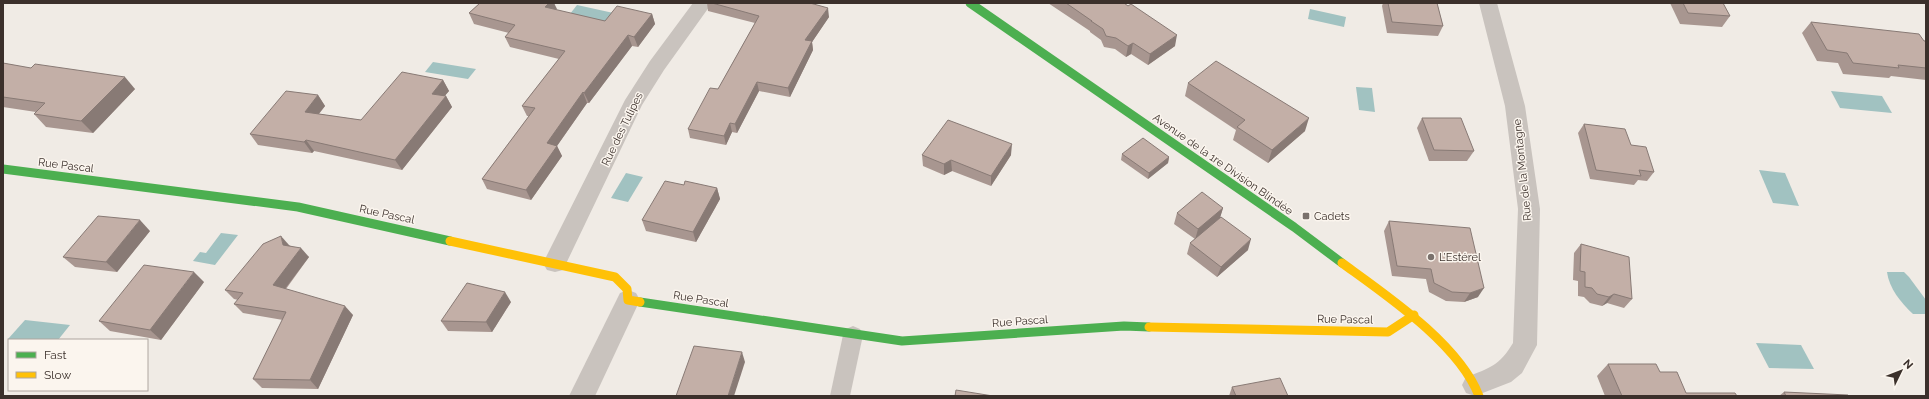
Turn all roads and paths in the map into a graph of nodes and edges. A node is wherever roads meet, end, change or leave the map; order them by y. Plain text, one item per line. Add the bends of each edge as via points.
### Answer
1 (703, 3) edge
2 (970, 3) edge
3 (1488, 3) edge
4 (3, 168) edge
5 (555, 263) junction
6 (628, 300) junction
7 (1414, 316) junction
8 (853, 335) junction
9 (1477, 391) edge
10 (582, 396) edge
11 (840, 396) edge

1 - 5 street, Rue des Tulipes via 632,105
2 - 7 street, Avenue de la 1re Division Blindée via 1287,223
3 - 9 street, Rue de la Montagne via 1515,106 1529,209 1525,345 1513,365
4 - 5 street, Rue Pascal via 298,207
5 - 6 street, Rue Pascal via 615,277 627,288
6 - 8 street, Rue Pascal
6 - 10 street
7 - 8 street, Rue Pascal via 1388,332 1124,326 902,341
7 - 9 street, Avenue de la 1re Division Blindée via 1449,350
8 - 11 lane

